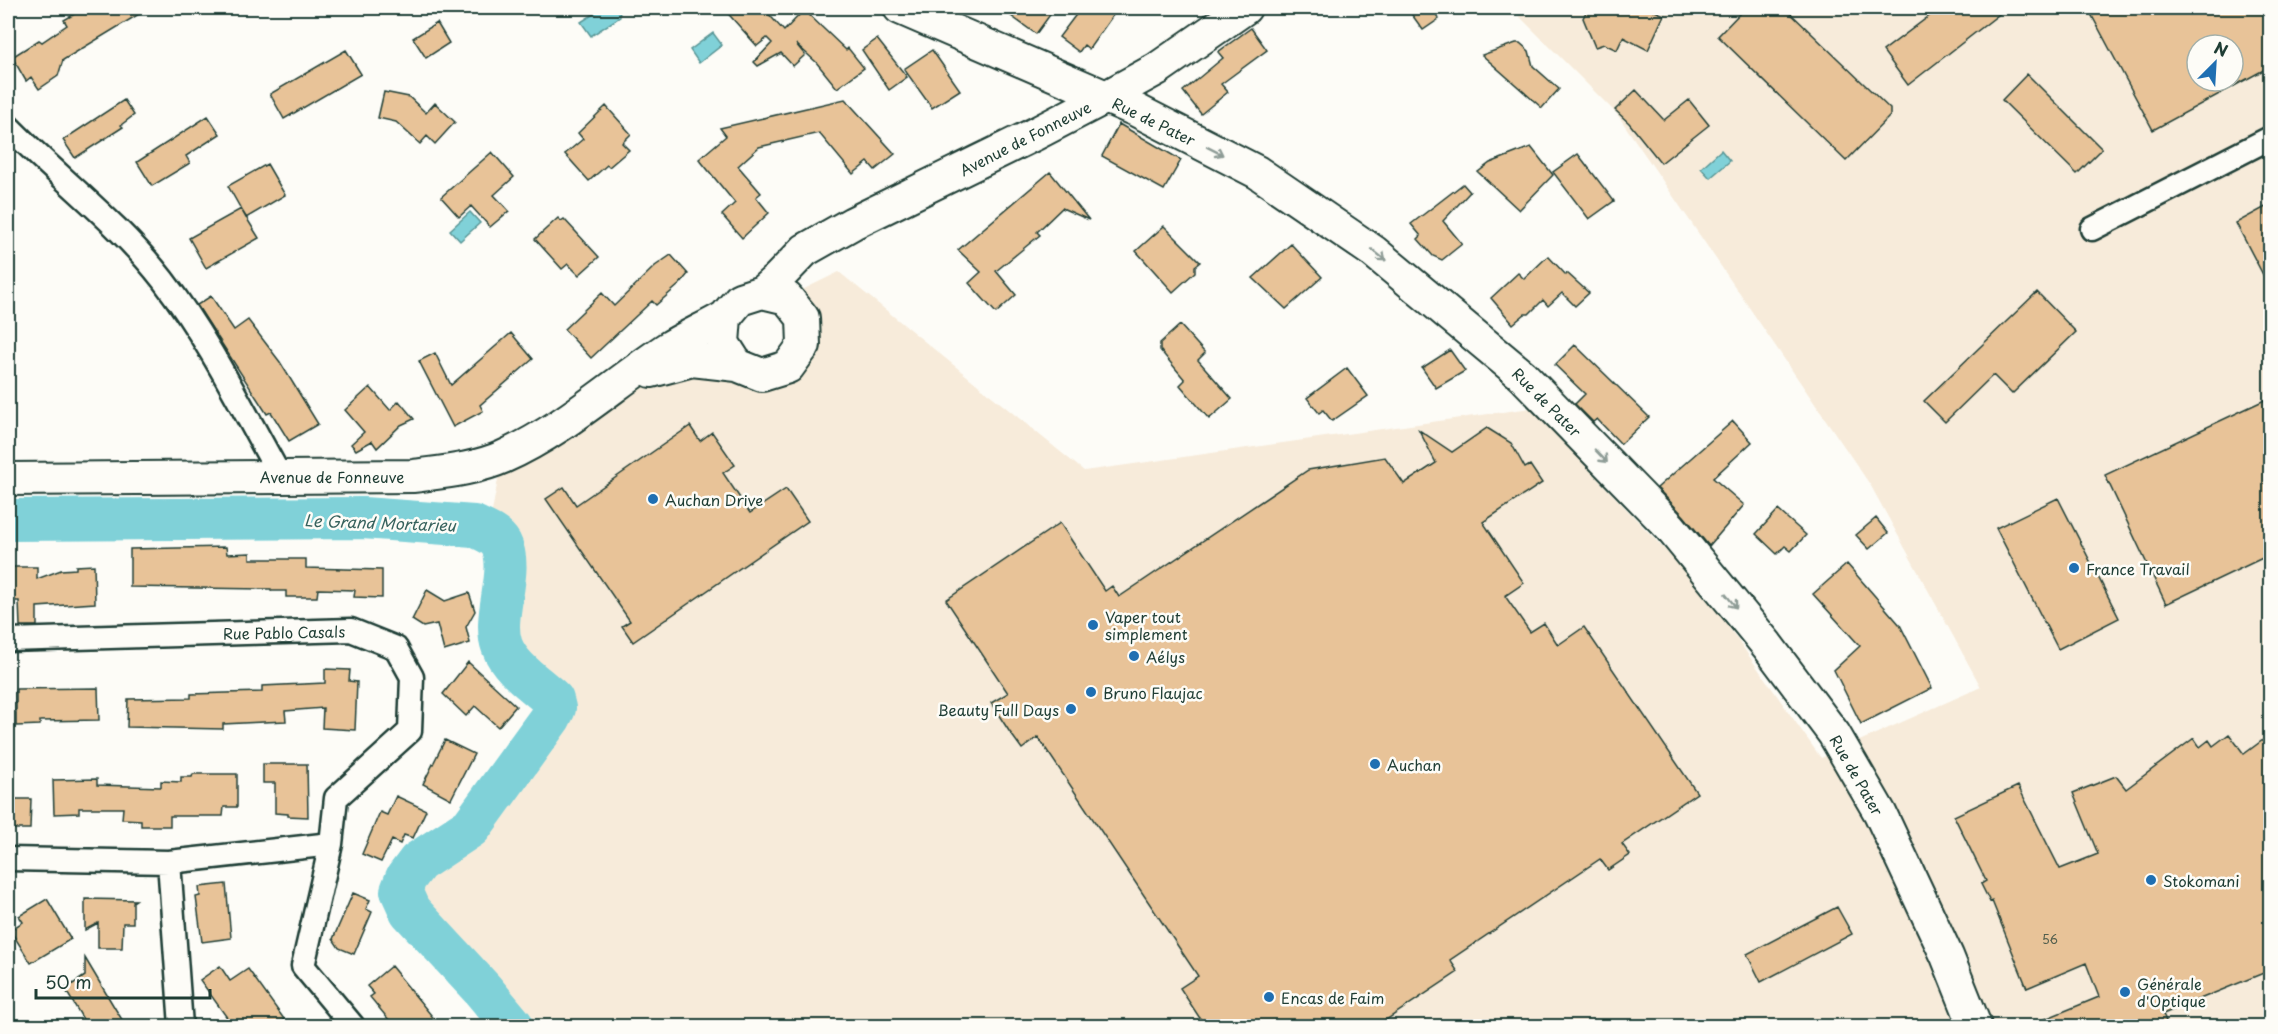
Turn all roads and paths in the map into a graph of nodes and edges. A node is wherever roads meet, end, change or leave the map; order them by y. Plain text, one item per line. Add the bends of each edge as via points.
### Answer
1 (900, 8) edge
2 (1245, 8) edge
3 (1106, 97) junction
4 (8, 126) edge
5 (2271, 138) edge
6 (2092, 229) dead end
7 (829, 238) junction
8 (762, 291) junction
9 (725, 318) junction
10 (803, 318) junction
11 (737, 365) junction
12 (630, 376) junction
13 (280, 476) junction
14 (8, 479) edge
15 (8, 640) edge
16 (331, 844) junction
17 (8, 859) edge
18 (169, 862) junction
19 (181, 1026) edge
20 (353, 1026) edge
21 (1975, 1026) edge

1 - 3 street, Rue de Pater
2 - 3 street, Avenue de Fonneuve via 1157,69
3 - 7 street, Avenue de Fonneuve
3 -> 21 street, Rue de Pater via 1257,172 1374,252 1522,375 1670,527 1834,734 1880,813
4 - 13 street via 121,231 163,280 206,345
5 - 6 street
7 - 8 street, Avenue de Fonneuve via 805,250
7 - 10 street, Avenue de Fonneuve via 806,267 800,291
8 - 9 street, Avenue de Fonneuve via 740,299
8 - 10 street via 787,298
9 - 11 street via 723,343
9 - 12 street, Avenue de Fonneuve via 669,347
10 - 11 street, Avenue de Fonneuve via 804,345 788,367 762,375
11 - 12 street, Avenue de Fonneuve via 692,360
12 - 13 street, Avenue de Fonneuve via 544,435 502,458 414,476
13 - 14 street, Avenue de Fonneuve
15 - 16 street, Rue Pablo Casals via 351,630 396,648 412,677 410,731 336,798
16 - 18 street
16 - 20 street, Rue Pablo Casals via 303,966
17 - 18 street
18 - 19 street

